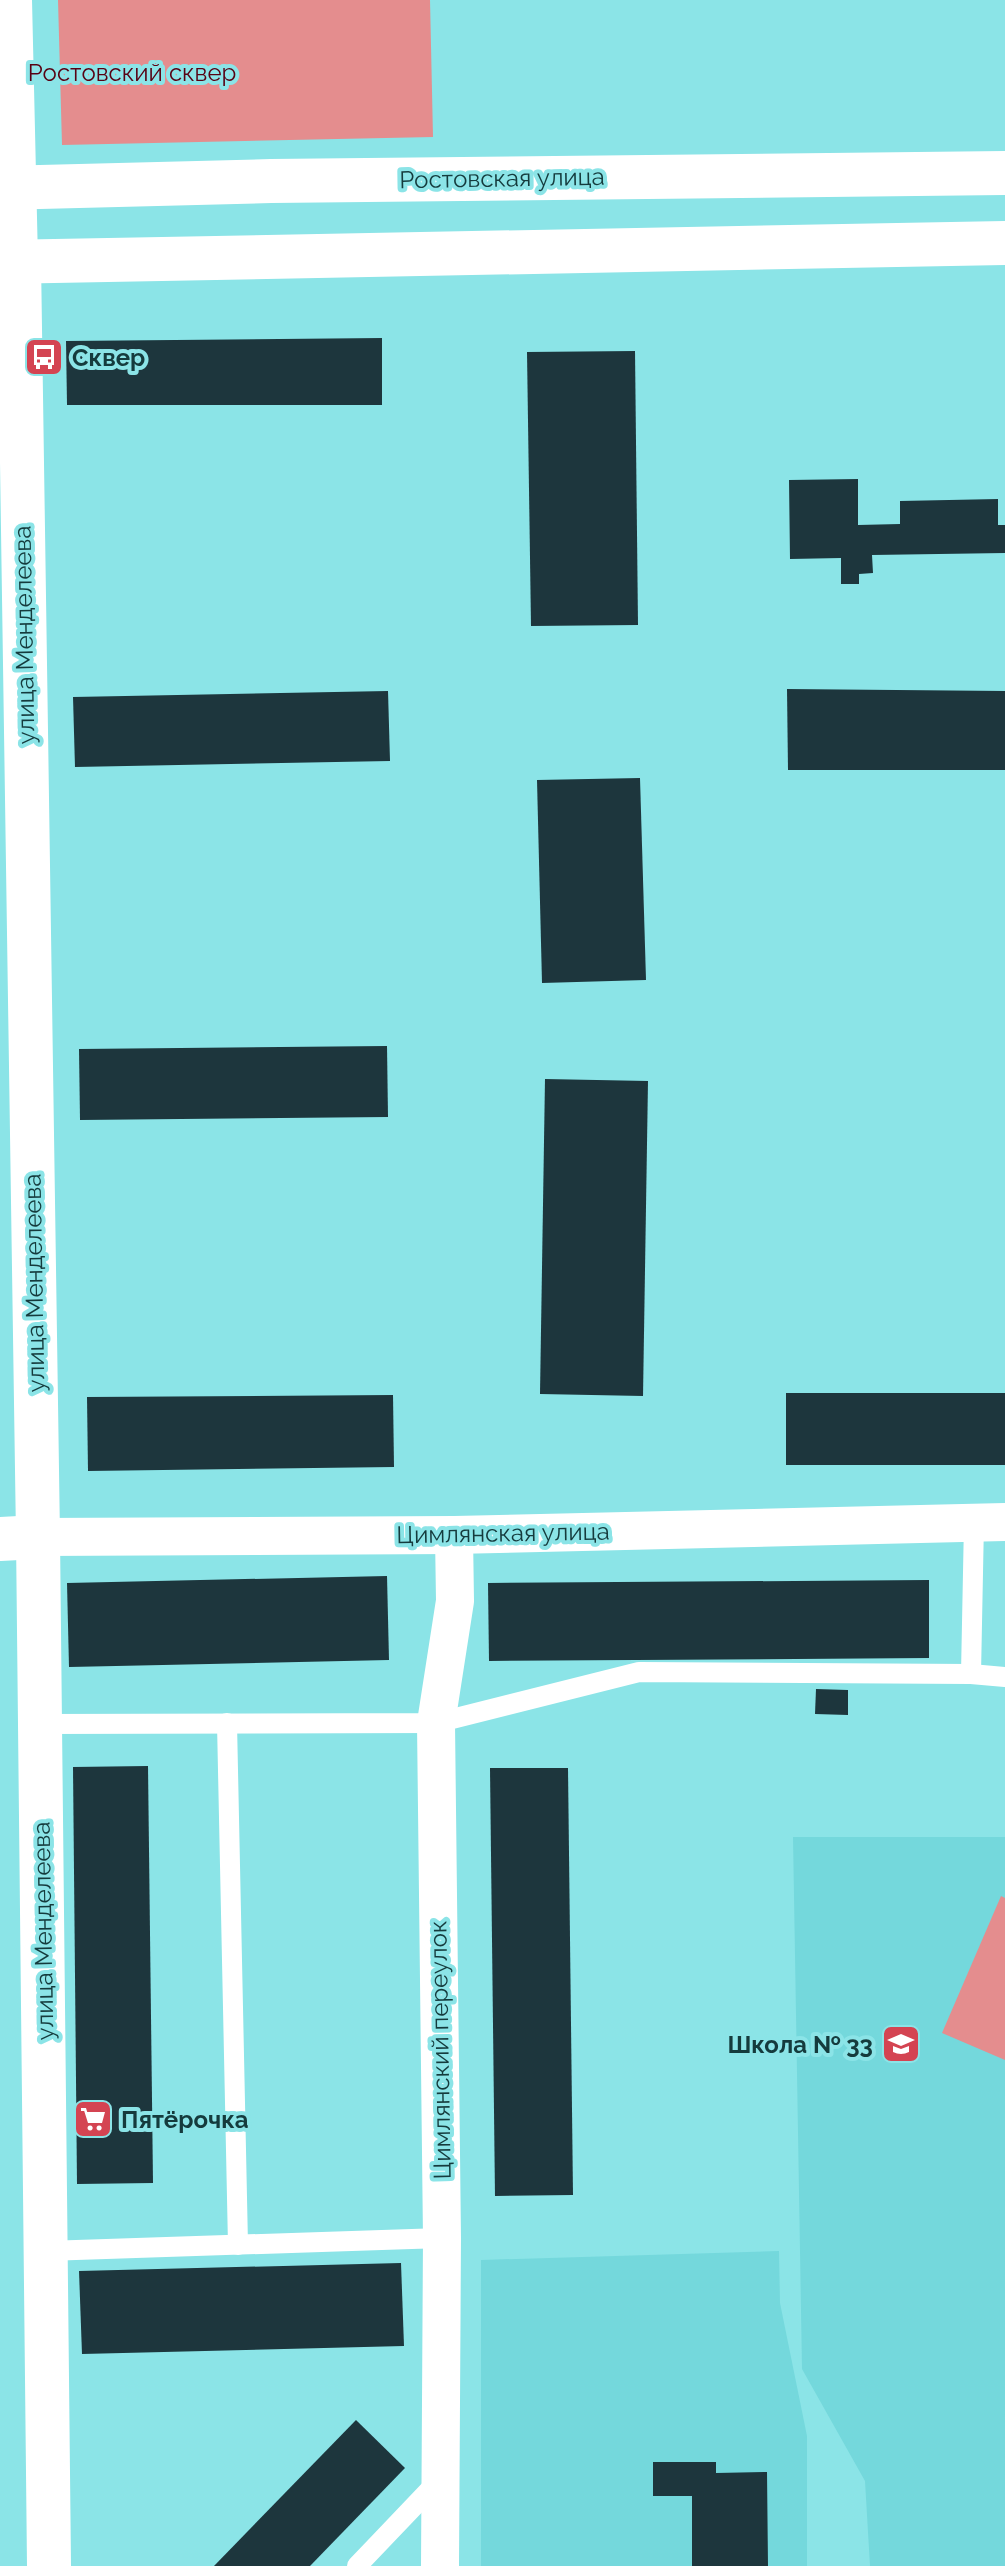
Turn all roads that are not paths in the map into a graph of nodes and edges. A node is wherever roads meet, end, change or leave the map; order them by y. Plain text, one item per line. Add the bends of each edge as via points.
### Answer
1 (13, 0) edge
2 (1005, 173) edge
3 (9, 188) edge
4 (1005, 243) edge
5 (10, 262) edge
6 (989, 1522) edge
7 (454, 1535) junction
8 (19, 1538) edge
9 (971, 1674) junction
10 (1005, 1677) edge
11 (227, 1723) junction
12 (436, 1723) junction
13 (40, 1724) junction
14 (442, 2238) junction
15 (238, 2245) junction
16 (46, 2251) junction
17 (440, 2478) junction
18 (49, 2566) edge
19 (357, 2566) edge
20 (440, 2566) edge

1 - 3 street, улица Менделеева
2 - 3 street, Ростовская улица
3 - 5 street, улица Менделеева
4 - 5 street
5 - 8 street, улица Менделеева
6 - 7 street, Цимлянская улица
6 - 9 lane
7 - 8 street, Цимлянская улица
7 - 12 street, Цимлянский переулок via 455,1601
8 - 13 street, улица Менделеева
9 - 10 lane
9 - 12 lane via 639,1672
11 - 12 lane
11 - 13 lane
11 - 15 lane
12 - 14 street, Цимлянский переулок
13 - 16 street, улица Менделеева
14 - 15 lane
14 - 17 street, Цимлянский переулок
15 - 16 lane
16 - 18 street, улица Менделеева
17 - 19 lane
17 - 20 street, Цимлянский переулок

